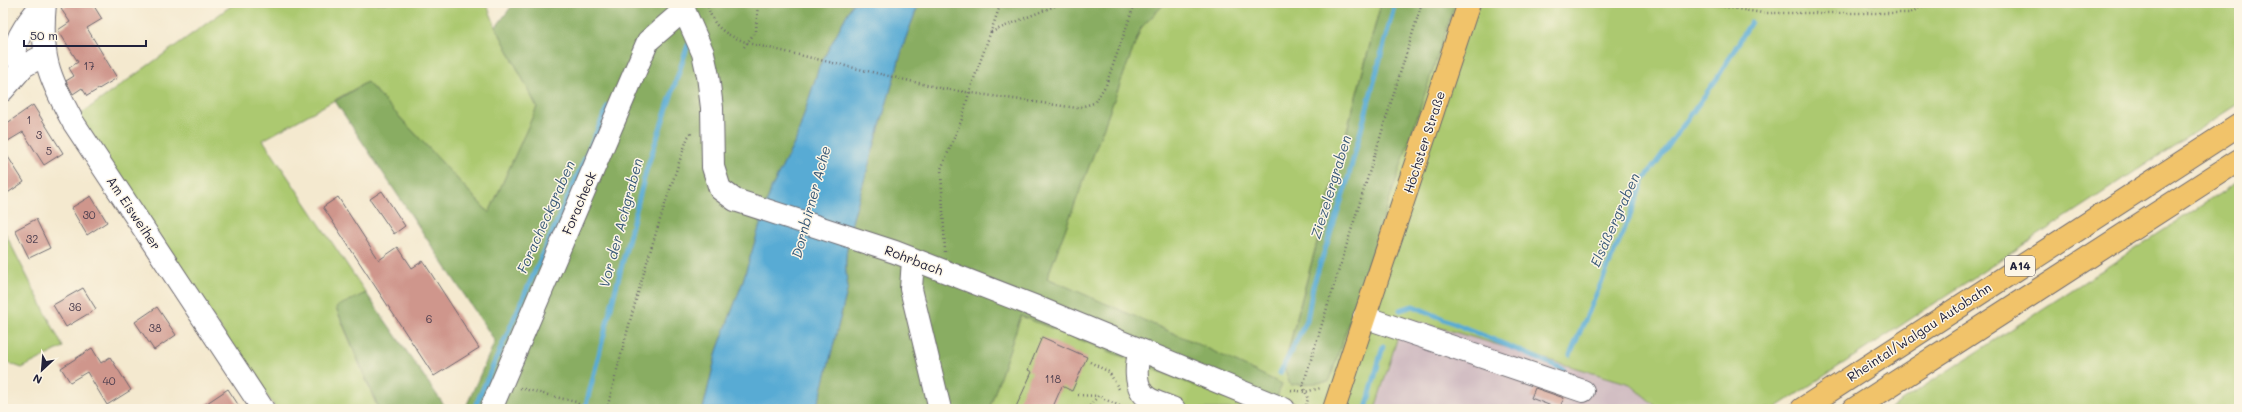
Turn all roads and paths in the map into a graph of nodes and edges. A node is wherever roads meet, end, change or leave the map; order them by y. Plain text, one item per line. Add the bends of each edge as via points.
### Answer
1 (45, 3) edge
2 (707, 3) edge
3 (758, 3) edge
4 (1001, 3) edge
5 (1062, 3) edge
6 (1134, 3) edge
7 (1422, 3) edge
8 (1469, 3) edge
9 (1700, 3) edge
10 (1928, 3) edge
11 (685, 7) edge
12 (991, 32) junction
13 (748, 43) junction
14 (744, 47) dead end
15 (45, 58) junction
16 (24, 66) junction
17 (3, 90) edge
18 (969, 93) junction
19 (712, 108) junction
20 (2239, 125) edge
21 (2239, 160) edge
22 (946, 258) junction
23 (913, 259) junction
24 (1364, 317) junction
25 (1140, 350) junction
26 (1090, 362) dead end
27 (1325, 382) dead end
28 (502, 384) junction
29 (1583, 391) dead end
30 (1121, 392) dead end
31 (1306, 392) junction
32 (1078, 395) dead end
33 (1098, 396) junction
34 (1285, 399) edge
35 (1127, 408) edge
36 (262, 409) edge
37 (491, 409) edge
38 (584, 409) edge
39 (607, 409) edge
40 (940, 409) edge
41 (1087, 409) edge
42 (1174, 409) edge
43 (1305, 409) edge
44 (1334, 409) edge
45 (1802, 409) edge
46 (1854, 409) edge

1 - 15 street, Am Eisweiher via 42,32
1 - 16 street via 34,12 14,47 15,57
2 - 13 path via 710,15 722,33
3 - 13 path via 756,31
4 - 12 path
5 - 12 path
6 - 18 path via 1106,85 1094,103 1077,108
7 - 31 path via 1303,385
8 - 24 main road, Höchster Straße
9 - 10 path via 1763,13 1910,13
11 - 19 street, Rohrbach via 703,53
11 - 28 street, Foracheck via 648,41
12 - 18 path
13 - 14 path
13 - 18 path
15 - 16 street via 35,59
15 - 36 street, Am Eisweiher via 54,86 73,122
16 - 17 street
18 - 22 path via 962,119 941,169
19 - 23 street, Rohrbach via 713,167 720,189 735,200
19 - 39 path via 688,137 670,188 628,322
20 - 45 main road, Rheintal/Walgau Autobahn / A14
21 - 46 main road, A14
22 - 23 street, Rohrbach
22 - 25 street, Rohrbach
23 - 40 street via 911,289
24 - 29 street
24 - 44 main road, Höchster Straße
25 - 34 street, Rohrbach
25 - 42 street via 1136,370 1139,386 1147,397
26 - 30 path via 1109,372
27 - 31 path via 1322,388
28 - 37 street, Foracheck
28 - 38 path via 576,402
31 - 34 path
31 - 43 path via 1308,399
32 - 33 path
33 - 35 path
33 - 41 path

